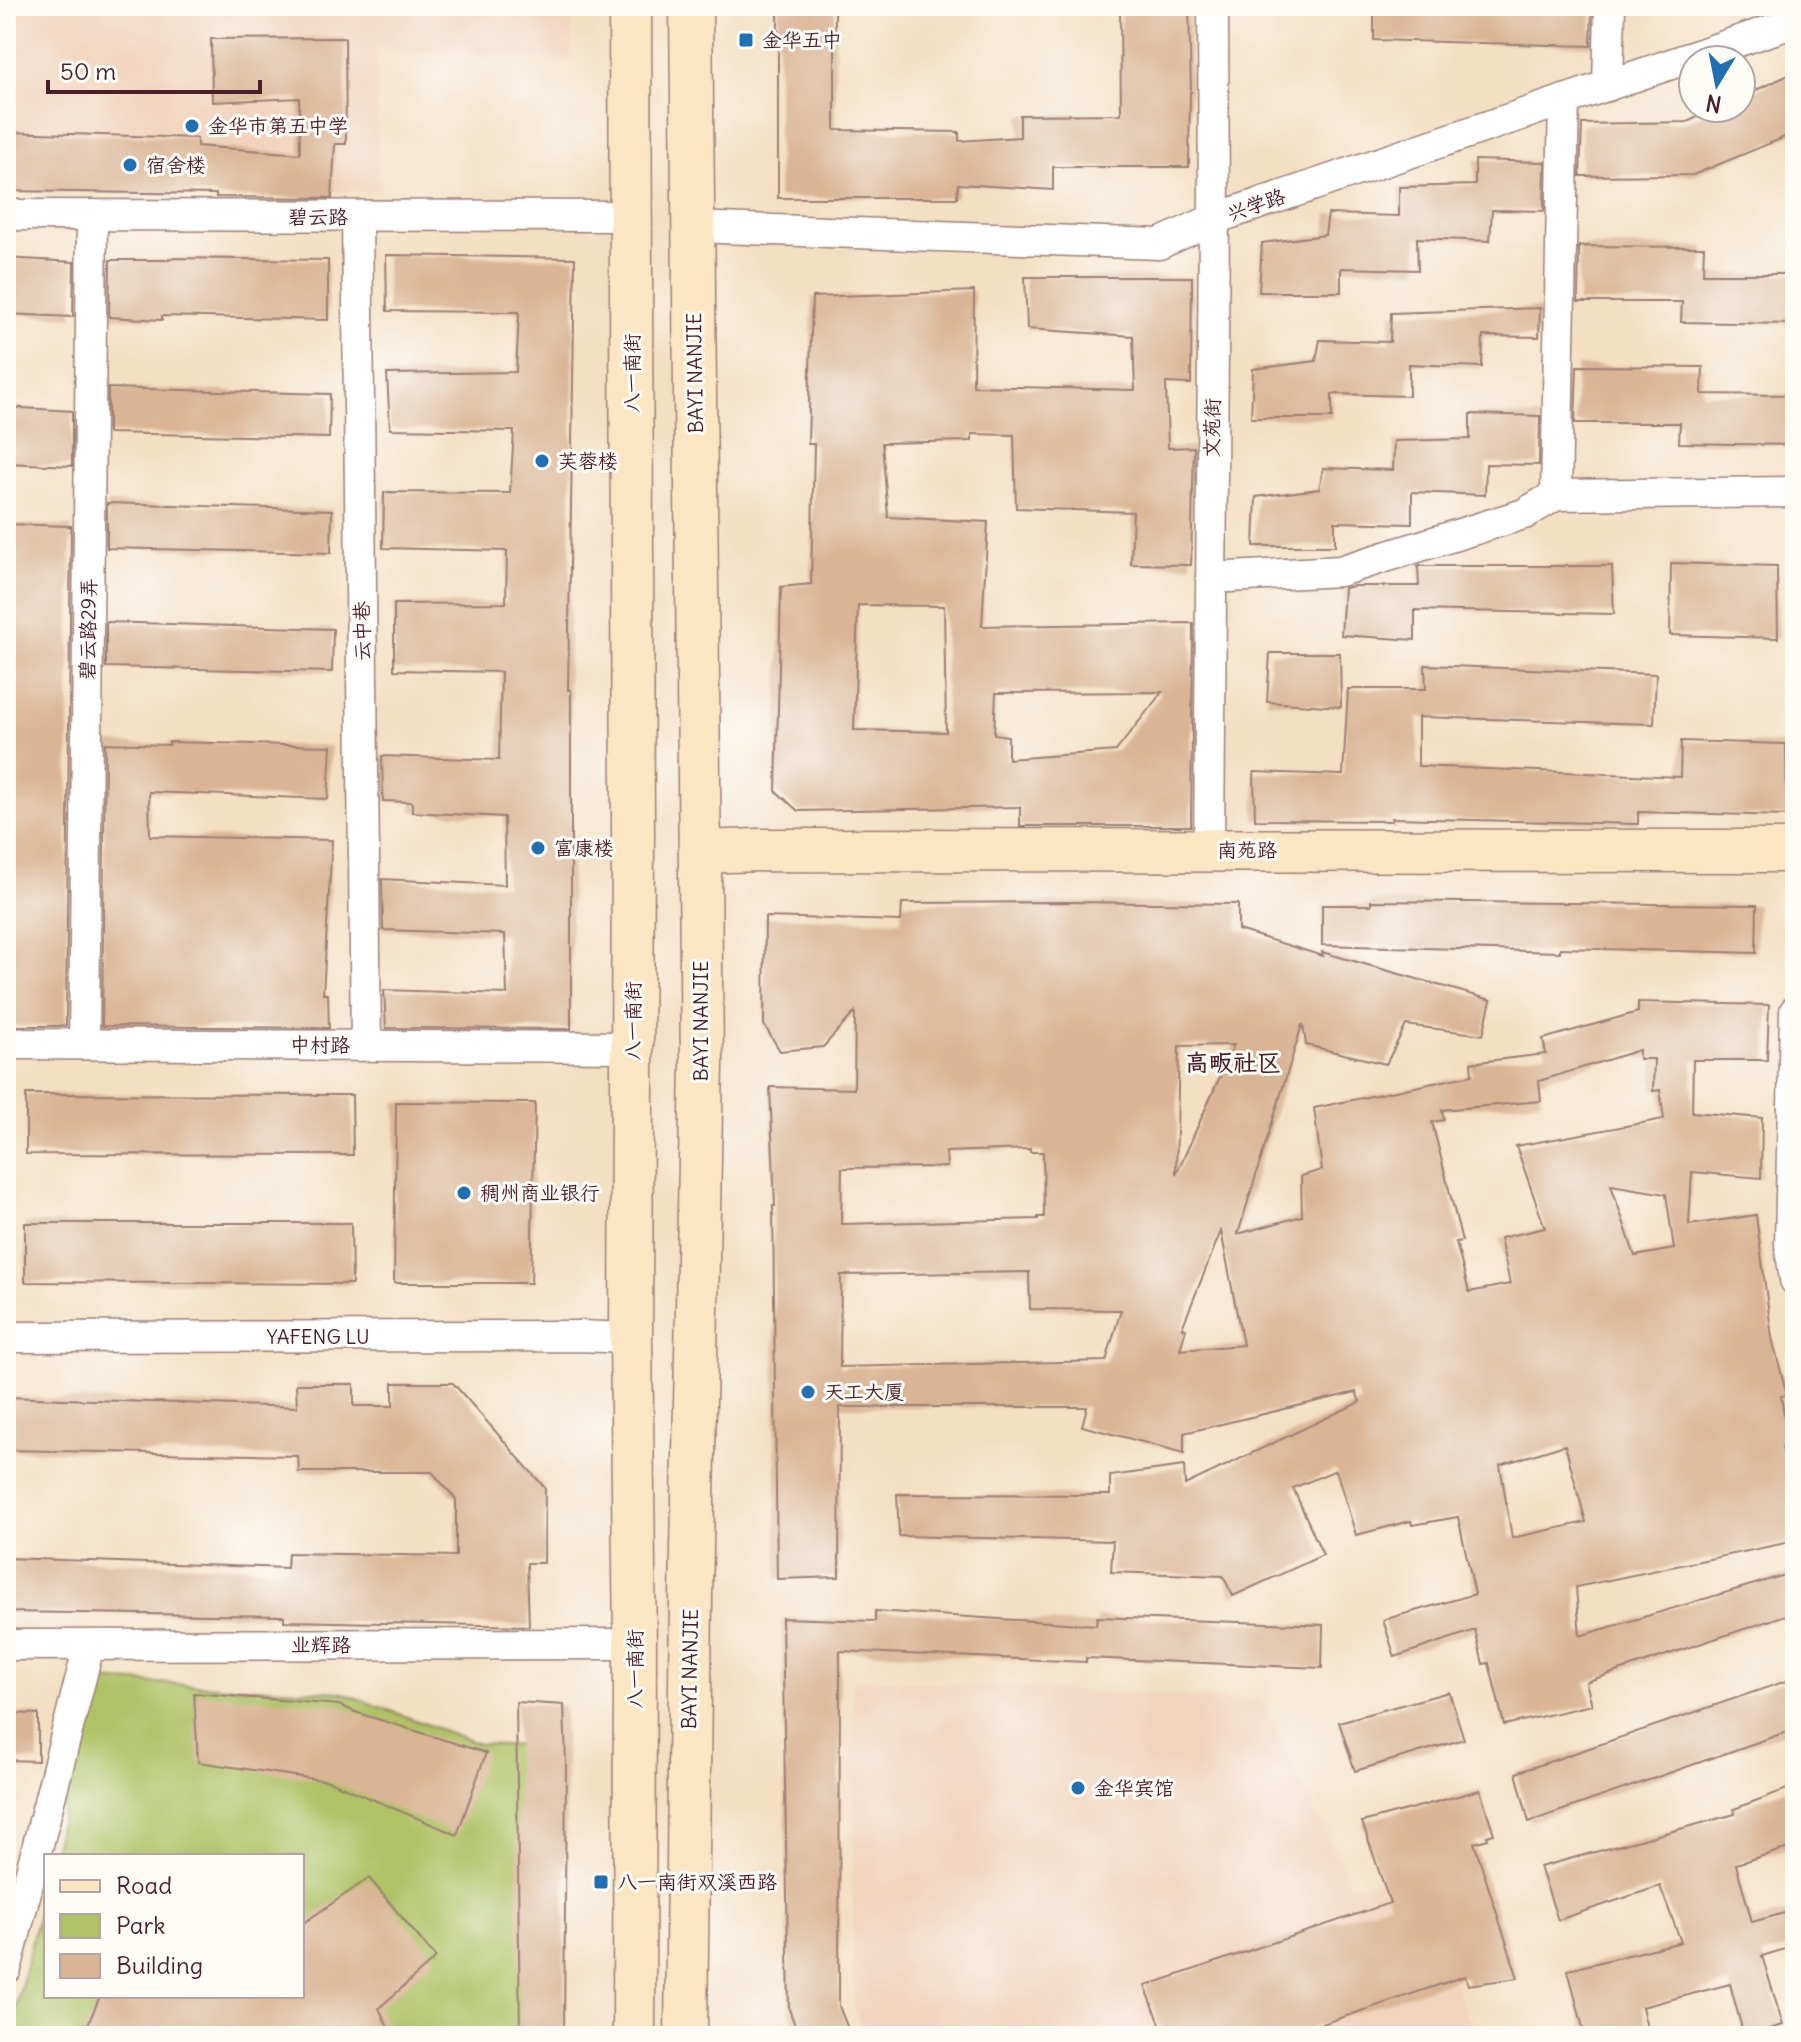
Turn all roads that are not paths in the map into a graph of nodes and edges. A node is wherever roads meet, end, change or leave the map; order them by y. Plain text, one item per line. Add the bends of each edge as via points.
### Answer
1 (630, 6) edge
2 (691, 6) edge
3 (1213, 6) edge
4 (1610, 6) edge
5 (1795, 22) edge
6 (1608, 86) junction
7 (1564, 100) junction
8 (6, 215) edge
9 (92, 215) junction
10 (631, 216) junction
11 (357, 217) junction
12 (1214, 219) junction
13 (694, 227) junction
14 (1795, 492) edge
15 (1556, 495) junction
16 (1211, 578) junction
17 (1209, 850) junction
18 (1795, 851) edge
19 (700, 852) junction
20 (1795, 1011) edge
21 (6, 1044) edge
22 (84, 1044) junction
23 (366, 1045) junction
24 (634, 1047) junction
25 (1795, 1280) edge
26 (6, 1337) edge
27 (631, 1338) junction
28 (635, 1644) junction
29 (6, 1645) edge
30 (89, 1646) junction
31 (6, 1969) edge
32 (634, 2036) edge
33 (686, 2036) edge

1 - 10 main road, 八一南街
2 - 13 main road, BAYI NANJIE
3 - 12 street, 文苑街
4 - 6 street
5 - 6 street, 兴学路
6 - 7 street, 兴学路
7 - 12 street, 兴学路
7 - 15 street
8 - 9 street, 碧云路
9 - 11 street, 碧云路
9 - 22 street, 碧云路29弄
10 - 11 street, 碧云路
10 - 24 main road, 八一南街
11 - 23 street, 云中巷
12 - 13 street, 兴学路 via 1159,244
12 - 16 street, 文苑街
13 - 19 main road, BAYI NANJIE
14 - 15 street
15 - 16 street via 1524,514 1340,571
16 - 17 street, 文苑街
17 - 18 main road, 南苑路
17 - 19 main road, 南苑路
19 - 33 main road, BAYI NANJIE via 702,1064
20 - 25 street via 1790,1245
21 - 22 street, 中村路
22 - 23 street, 中村路
23 - 24 street, 中村路
24 - 27 main road, 八一南街
26 - 27 street, YAFENG LU
27 - 28 main road, 八一南街
28 - 30 street, 业辉路
28 - 32 main road, 八一南街
29 - 30 street, 业辉路
30 - 31 street

